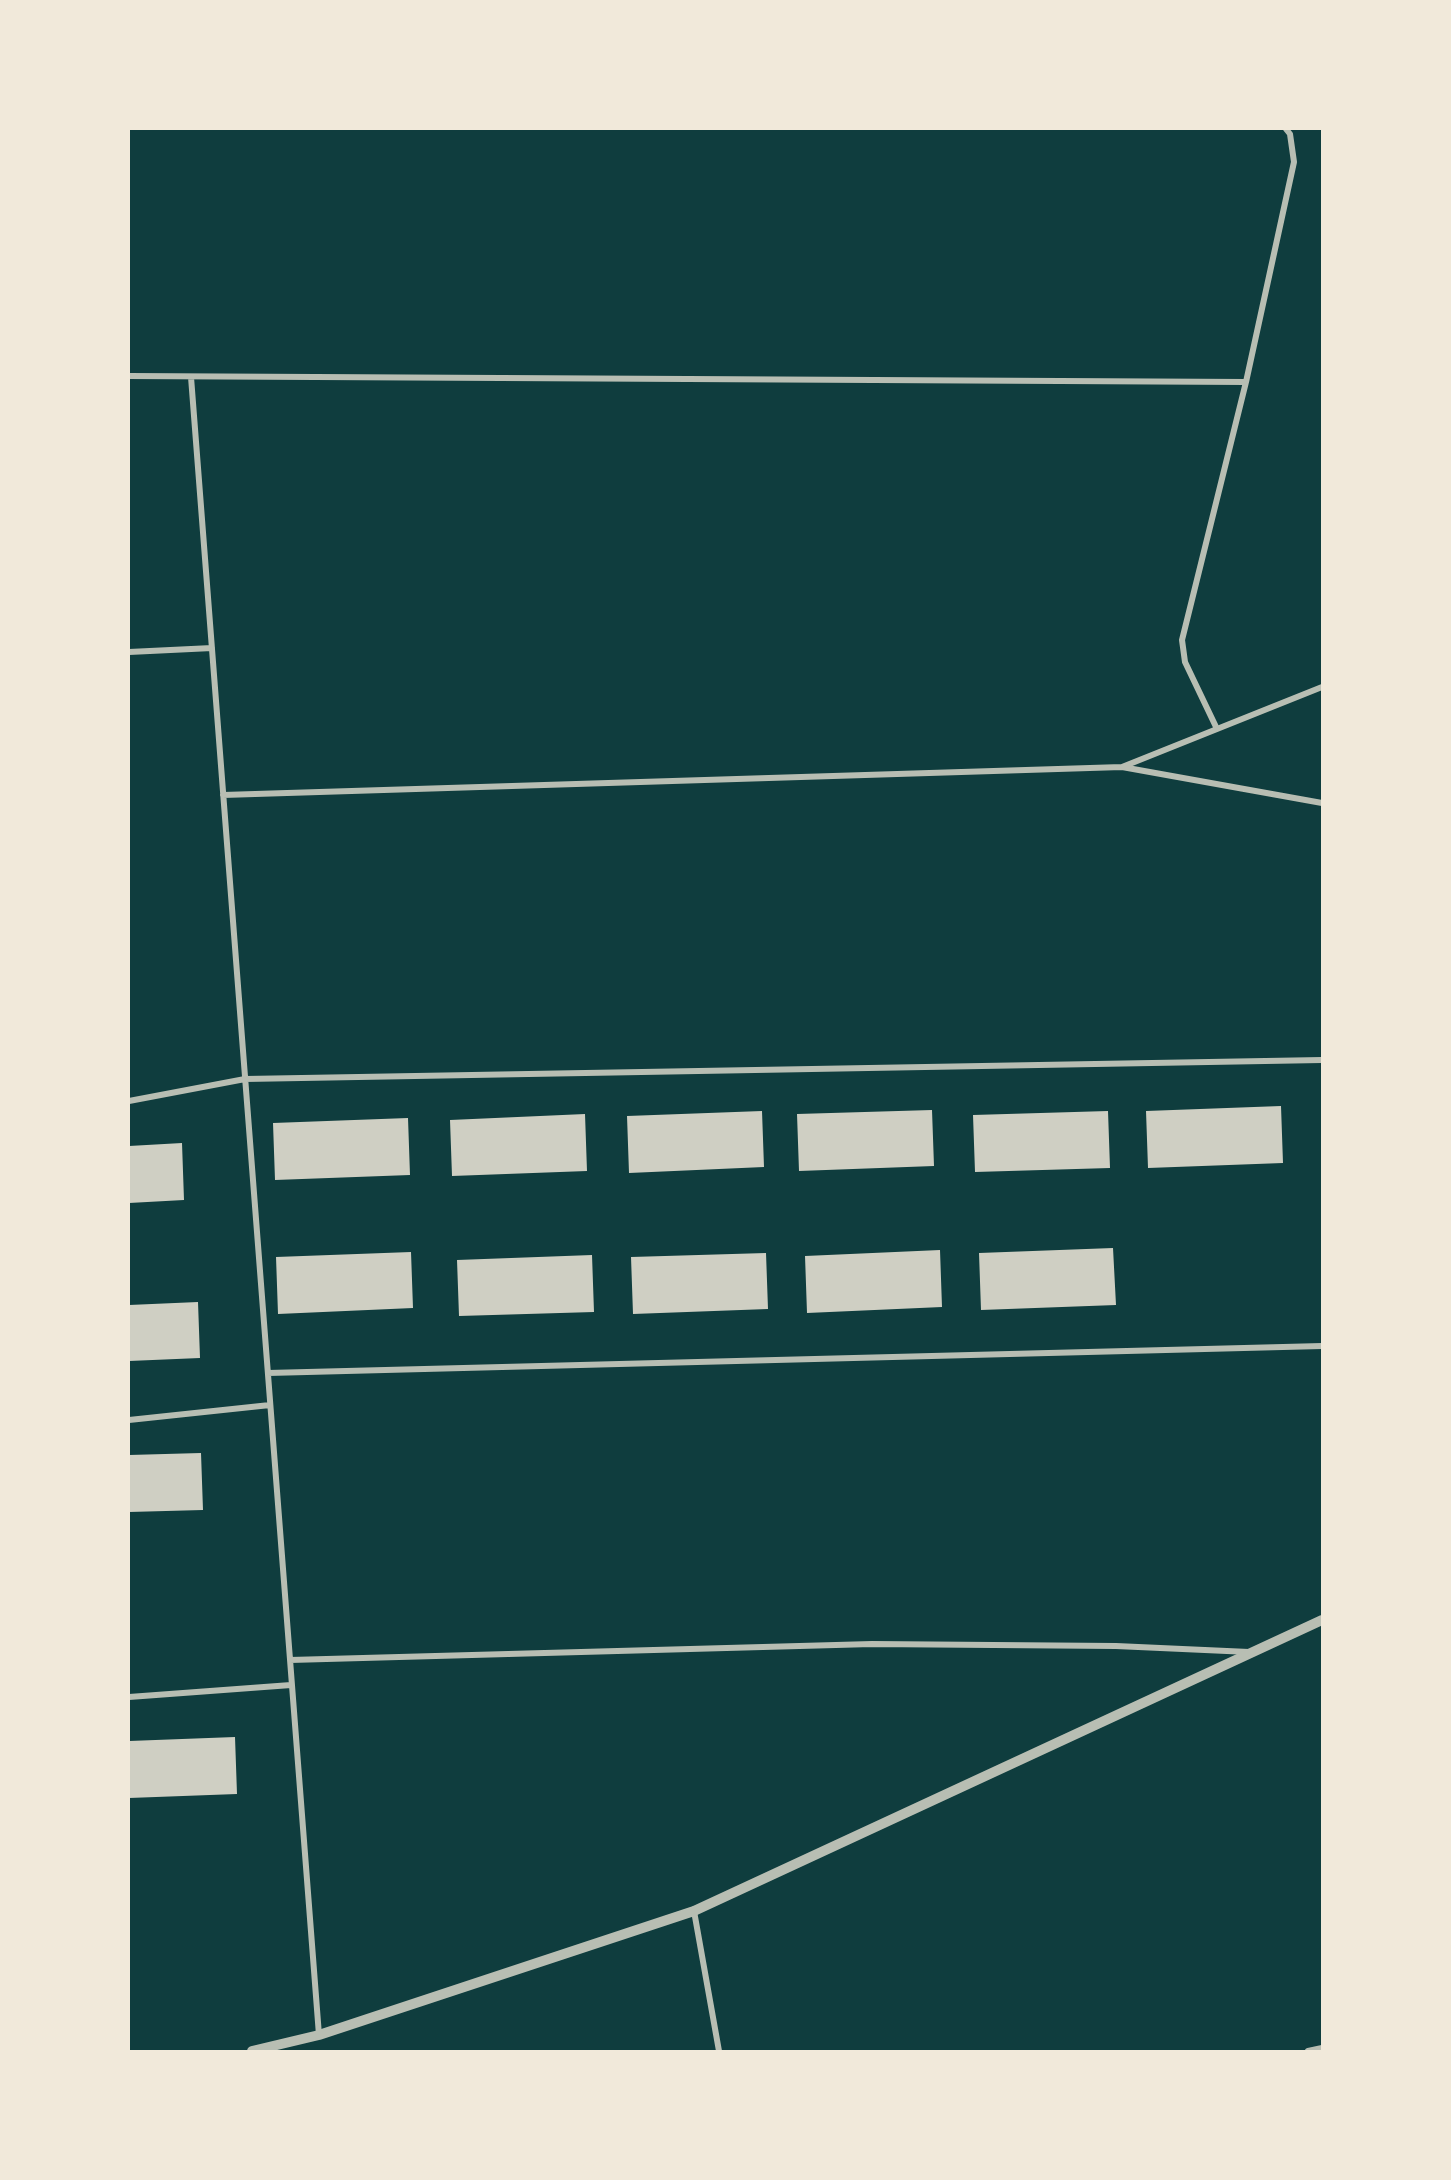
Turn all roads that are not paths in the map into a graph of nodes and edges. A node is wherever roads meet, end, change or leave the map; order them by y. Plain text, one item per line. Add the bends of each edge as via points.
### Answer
1 (1287, 129) edge
2 (129, 376) edge
3 (191, 377) junction
4 (1246, 382) junction
5 (212, 648) junction
6 (129, 652) edge
7 (1322, 687) edge
8 (1216, 729) junction
9 (1122, 767) junction
10 (223, 795) junction
11 (1322, 803) edge
12 (1322, 1060) edge
13 (245, 1079) junction
14 (129, 1101) edge
15 (1322, 1346) edge
16 (268, 1373) junction
17 (270, 1405) junction
18 (129, 1420) edge
19 (1322, 1620) edge
20 (1254, 1652) junction
21 (290, 1660) junction
22 (291, 1685) junction
23 (129, 1697) edge
24 (694, 1911) junction
25 (318, 2035) junction
26 (1322, 2048) edge
27 (252, 2051) edge
28 (719, 2051) edge
29 (1308, 2051) edge

1 - 4 street via 1293,162
2 - 3 street
3 - 4 street
3 - 5 street
4 - 8 street via 1182,640 1185,662
5 - 6 street
5 - 10 street
7 - 8 street
8 - 9 street
9 - 10 street
9 - 11 street
10 - 13 street
12 - 13 street
13 - 14 street
13 - 16 street
15 - 16 street
16 - 17 street
17 - 18 street
17 - 21 street
19 - 20 street
20 - 21 street via 1116,1646 872,1644
20 - 24 street
21 - 22 street
22 - 23 street
22 - 25 street
24 - 25 street
24 - 28 street
25 - 27 street
26 - 29 street

